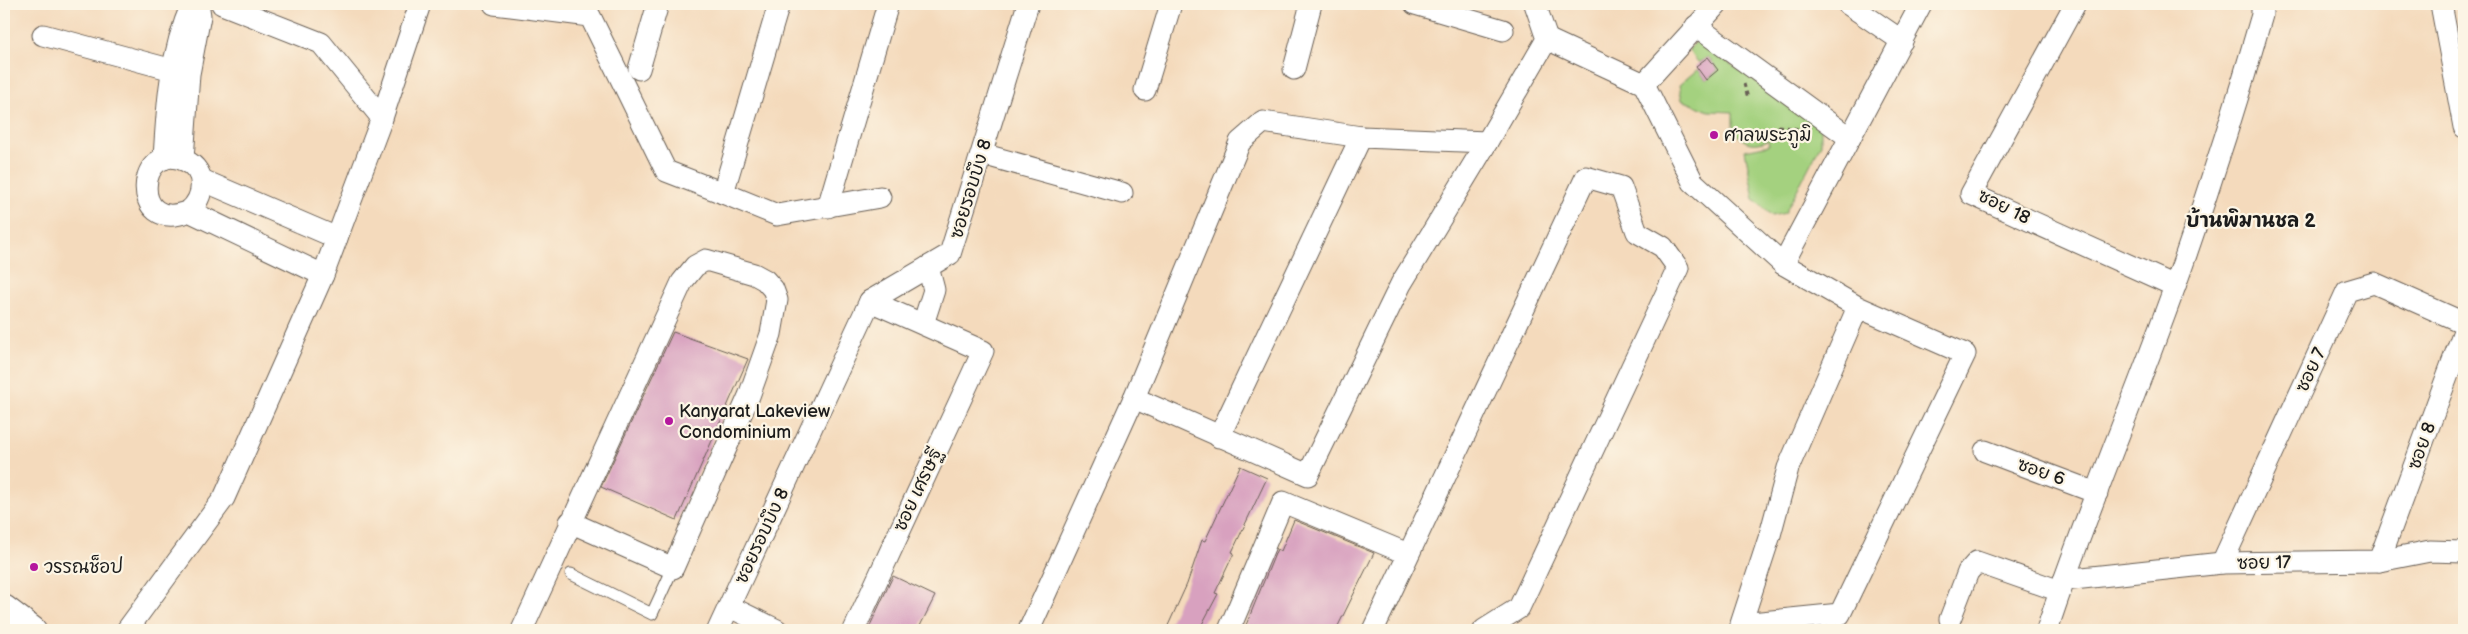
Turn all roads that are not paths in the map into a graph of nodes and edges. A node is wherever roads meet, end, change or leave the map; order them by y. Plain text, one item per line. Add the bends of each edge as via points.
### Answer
1 (192, 4) edge
2 (198, 4) edge
3 (222, 4) edge
4 (420, 4) edge
5 (494, 4) edge
6 (658, 4) edge
7 (780, 4) edge
8 (888, 4) edge
9 (1028, 4) edge
10 (1170, 4) edge
11 (1311, 4) edge
12 (1415, 4) edge
13 (1536, 4) edge
14 (1717, 4) edge
15 (1848, 4) edge
16 (1921, 4) edge
17 (2075, 4) edge
18 (2262, 4) edge
19 (2441, 4) edge
20 (541, 7) edge
21 (1450, 9) edge
22 (1696, 26) junction
23 (1503, 30) dead end
24 (43, 35) dead end
25 (1547, 39) junction
26 (1902, 40) junction
27 (638, 69) dead end
28 (1294, 69) dead end
29 (180, 73) junction
30 (1644, 84) junction
31 (1145, 90) dead end
32 (382, 118) junction
33 (2464, 127) edge
34 (1361, 137) junction
35 (1850, 138) junction
36 (1487, 142) junction
37 (982, 154) junction
38 (173, 159) junction
39 (202, 180) junction
40 (723, 193) junction
41 (1122, 193) dead end
42 (880, 197) dead end
43 (828, 207) junction
44 (189, 211) junction
45 (337, 238) junction
46 (1783, 264) junction
47 (928, 267) junction
48 (323, 275) junction
49 (2175, 286) junction
50 (870, 301) junction
51 (1858, 308) junction
52 (2464, 323) edge
53 (923, 324) junction
54 (2464, 331) edge
55 (1134, 398) junction
56 (1220, 437) junction
57 (1985, 451) dead end
58 (2097, 493) junction
59 (570, 522) junction
60 (2464, 552) edge
61 (1408, 554) junction
62 (2379, 561) junction
63 (2222, 563) junction
64 (673, 568) junction
65 (571, 574) dead end
66 (2062, 585) junction
67 (730, 607) junction
68 (4, 608) edge
69 (1950, 619) dead end
70 (33, 630) edge
71 (127, 630) edge
72 (522, 630) edge
73 (718, 630) edge
74 (777, 630) edge
75 (854, 630) edge
76 (1029, 630) edge
77 (1229, 630) edge
78 (1373, 630) edge
79 (1484, 630) edge
80 (2047, 630) edge

1 - 29 street via 186,19
2 - 29 street via 200,16
3 - 32 street via 321,43
4 - 32 street
5 - 20 street
6 - 27 street
7 - 40 street
8 - 43 street
9 - 37 street, ซอยรอบบึง 8
10 - 31 street
11 - 28 street
12 - 21 street
13 - 25 street
14 - 22 street
15 - 26 street
16 - 26 street
17 - 49 street, ซอย 18 via 1971,194
18 - 49 street via 2262,15 2231,124
19 - 33 street
20 - 40 street via 590,16 666,171
21 - 23 street
22 - 30 street
22 - 35 street
24 - 29 street
25 - 30 street
25 - 36 street
26 - 35 street
29 - 38 street
30 - 46 street via 1693,182
32 - 45 street
34 - 36 street
34 - 55 street via 1263,122 1240,142
34 - 56 street
35 - 46 street
36 - 56 street via 1401,284 1308,475
37 - 41 street
37 - 47 street, ซอยรอบบึง 8 via 950,254
38 - 39 street via 198,171
38 - 44 street via 149,171 145,180 147,199 153,207 170,215
39 - 44 street via 200,198
39 - 45 street
40 - 43 street via 777,215
42 - 43 street
44 - 48 street
45 - 48 street
46 - 51 street
47 - 50 street, ซอยรอบบึง 8
47 - 53 street via 934,290
48 - 71 street via 224,498
49 - 58 street
50 - 53 street
50 - 67 street, ซอยรอบบึง 8
51 - 51 street via 1788,468 1741,624 1840,614 1965,354
52 - 63 street, ซอย 7 via 2374,283 2347,291
53 - 75 street, ซอย เศรษฐี via 982,351
54 - 62 street, ซอย 8
55 - 56 street
55 - 76 street
57 - 58 street, ซอย 6
58 - 66 street
59 - 64 street
59 - 64 street via 687,274 706,260 754,274 773,289 777,300 771,334 749,396
59 - 72 street
60 - 62 street, ซอย 17 via 2430,551
61 - 77 street via 1283,502
61 - 78 street
61 - 79 street via 1586,177 1620,187 1637,232 1663,247 1678,268 1519,608
62 - 63 street, ซอย 17
63 - 66 street, ซอย 17
64 - 65 lane via 652,614
66 - 69 street via 1977,562 1968,572
66 - 80 street
67 - 73 street, ซอยรอบบึง 8
67 - 74 street
68 - 70 street

